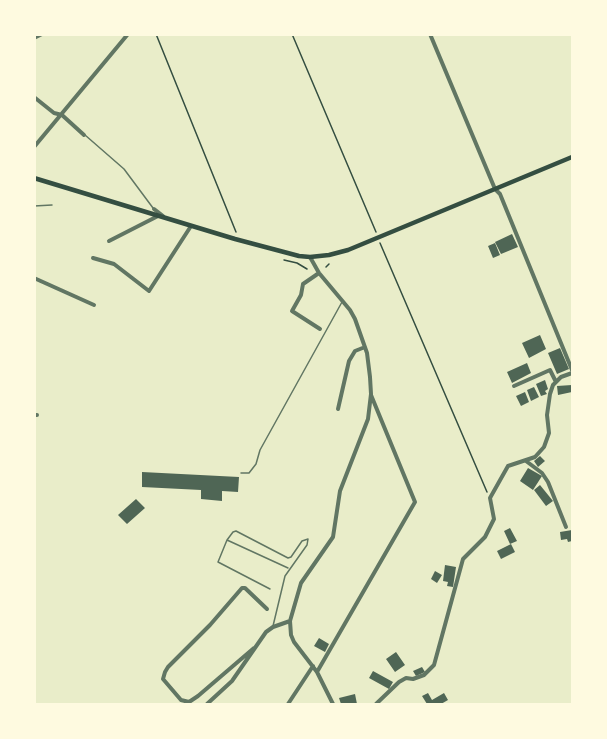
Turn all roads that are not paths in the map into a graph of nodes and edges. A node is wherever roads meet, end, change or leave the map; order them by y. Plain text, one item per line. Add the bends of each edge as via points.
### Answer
1 (42, 34) edge
2 (128, 34) edge
3 (430, 34) edge
4 (34, 38) edge
5 (34, 97) edge
6 (62, 115) junction
7 (84, 135) joint
8 (34, 147) edge
9 (573, 157) edge
10 (34, 178) edge
11 (495, 189) junction
12 (52, 205) dead end
13 (34, 206) edge
14 (154, 209) joint
15 (158, 216) junction
16 (167, 219) junction
17 (191, 226) junction
18 (109, 241) dead end
19 (310, 257) junction
20 (93, 258) dead end
21 (319, 273) junction
22 (34, 278) edge
23 (343, 301) junction
24 (94, 305) dead end
25 (320, 329) dead end
26 (365, 347) junction
27 (573, 371) edge
28 (556, 382) junction
29 (514, 386) dead end
30 (371, 394) junction
31 (338, 409) dead end
32 (526, 461) junction
33 (241, 473) dead end
34 (566, 527) dead end
35 (227, 540) junction
36 (289, 568) junction
37 (270, 590) dead end
38 (267, 609) dead end
39 (290, 621) junction
40 (273, 627) junction
41 (254, 648) junction
42 (313, 666) junction
43 (317, 672) junction
44 (207, 705) edge
45 (288, 705) edge
46 (333, 705) edge
47 (376, 705) edge

1 - 4 street
2 - 6 street
3 - 11 street
5 - 6 street
6 - 7 street
6 - 8 street
7 - 14 lane via 124,170
9 - 11 main road
10 - 15 main road
11 - 19 main road via 338,254
11 - 27 street
12 - 13 lane
14 - 16 street
15 - 16 main road
15 - 18 street
16 - 17 main road
17 - 19 main road
17 - 20 street via 149,291 114,264
19 - 21 street
21 - 23 street
21 - 25 street via 303,284 292,311
22 - 24 street
23 - 26 street via 355,319
23 - 33 lane via 260,450 256,464 249,473
26 - 30 street
26 - 31 street via 349,361
27 - 28 street
28 - 29 street via 550,370
28 - 32 street via 548,405 548,438 540,452
30 - 39 street via 366,429 340,490 333,537 301,583
30 - 43 street via 415,502
32 - 34 street via 548,482
32 - 47 street via 508,466 490,498 494,519 489,532 463,559 434,665 424,675 399,682
35 - 36 lane
35 - 36 lane via 236,531 288,558 308,539
35 - 37 lane via 218,562
36 - 40 lane
38 - 41 street via 242,588 168,667 164,680 181,700 189,702
39 - 40 street
39 - 42 street via 294,642
40 - 41 street
41 - 44 street via 232,681
42 - 43 street
42 - 45 street
43 - 46 street

